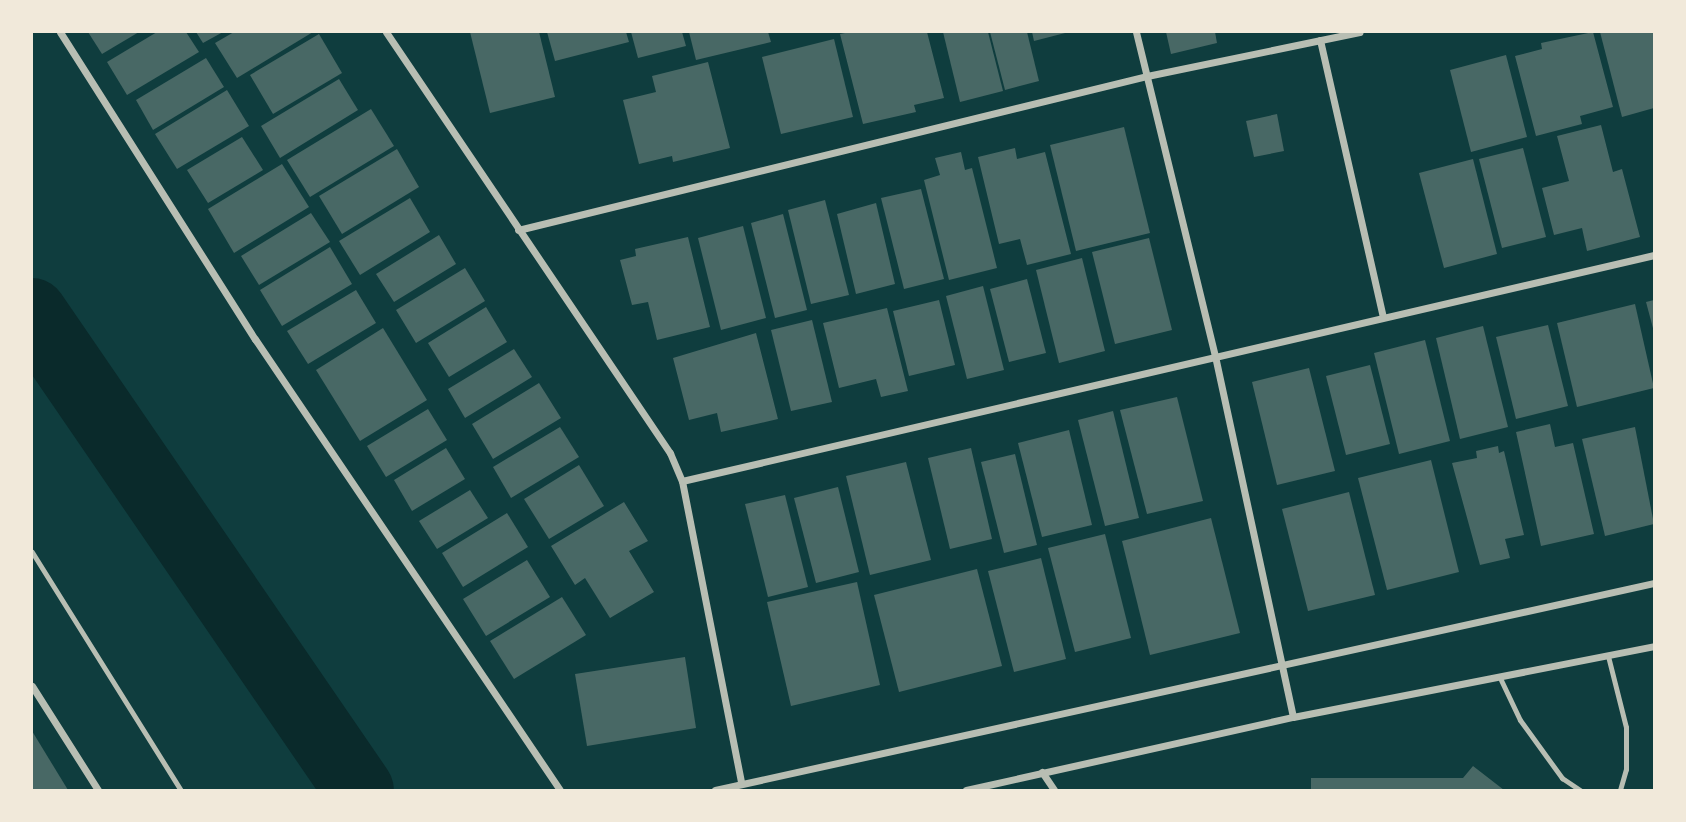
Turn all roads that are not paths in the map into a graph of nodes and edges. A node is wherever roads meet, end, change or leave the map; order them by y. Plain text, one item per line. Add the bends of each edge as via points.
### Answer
1 (60, 32) edge
2 (386, 32) edge
3 (1136, 32) edge
4 (1359, 32) edge
5 (1320, 40) junction
6 (1147, 76) junction
7 (518, 230) junction
8 (1654, 255) edge
9 (1383, 317) junction
10 (1215, 356) junction
11 (682, 481) junction
12 (32, 552) edge
13 (1654, 583) edge
14 (1654, 646) edge
15 (1608, 656) junction
16 (1279, 664) junction
17 (1501, 680) junction
18 (32, 686) edge
19 (1293, 717) junction
20 (1042, 772) junction
21 (741, 782) junction
22 (98, 790) edge
23 (181, 790) edge
24 (560, 790) edge
25 (715, 790) edge
26 (966, 790) edge
27 (1054, 790) edge
28 (1580, 790) edge
29 (1620, 790) edge

1 - 24 street via 255,339
2 - 7 street
3 - 6 street
4 - 5 street
5 - 6 street
5 - 9 street
6 - 7 street
6 - 10 street
7 - 11 street via 670,453
8 - 9 street
9 - 10 street
10 - 11 street
10 - 16 street
11 - 21 street
12 - 23 lane
13 - 16 street
14 - 15 street
15 - 17 street
15 - 29 lane via 1626,727 1626,769
16 - 19 street
16 - 21 street
17 - 19 street
17 - 28 lane via 1520,720 1562,778
18 - 22 street
19 - 20 street
20 - 26 street
20 - 27 street
21 - 25 street

